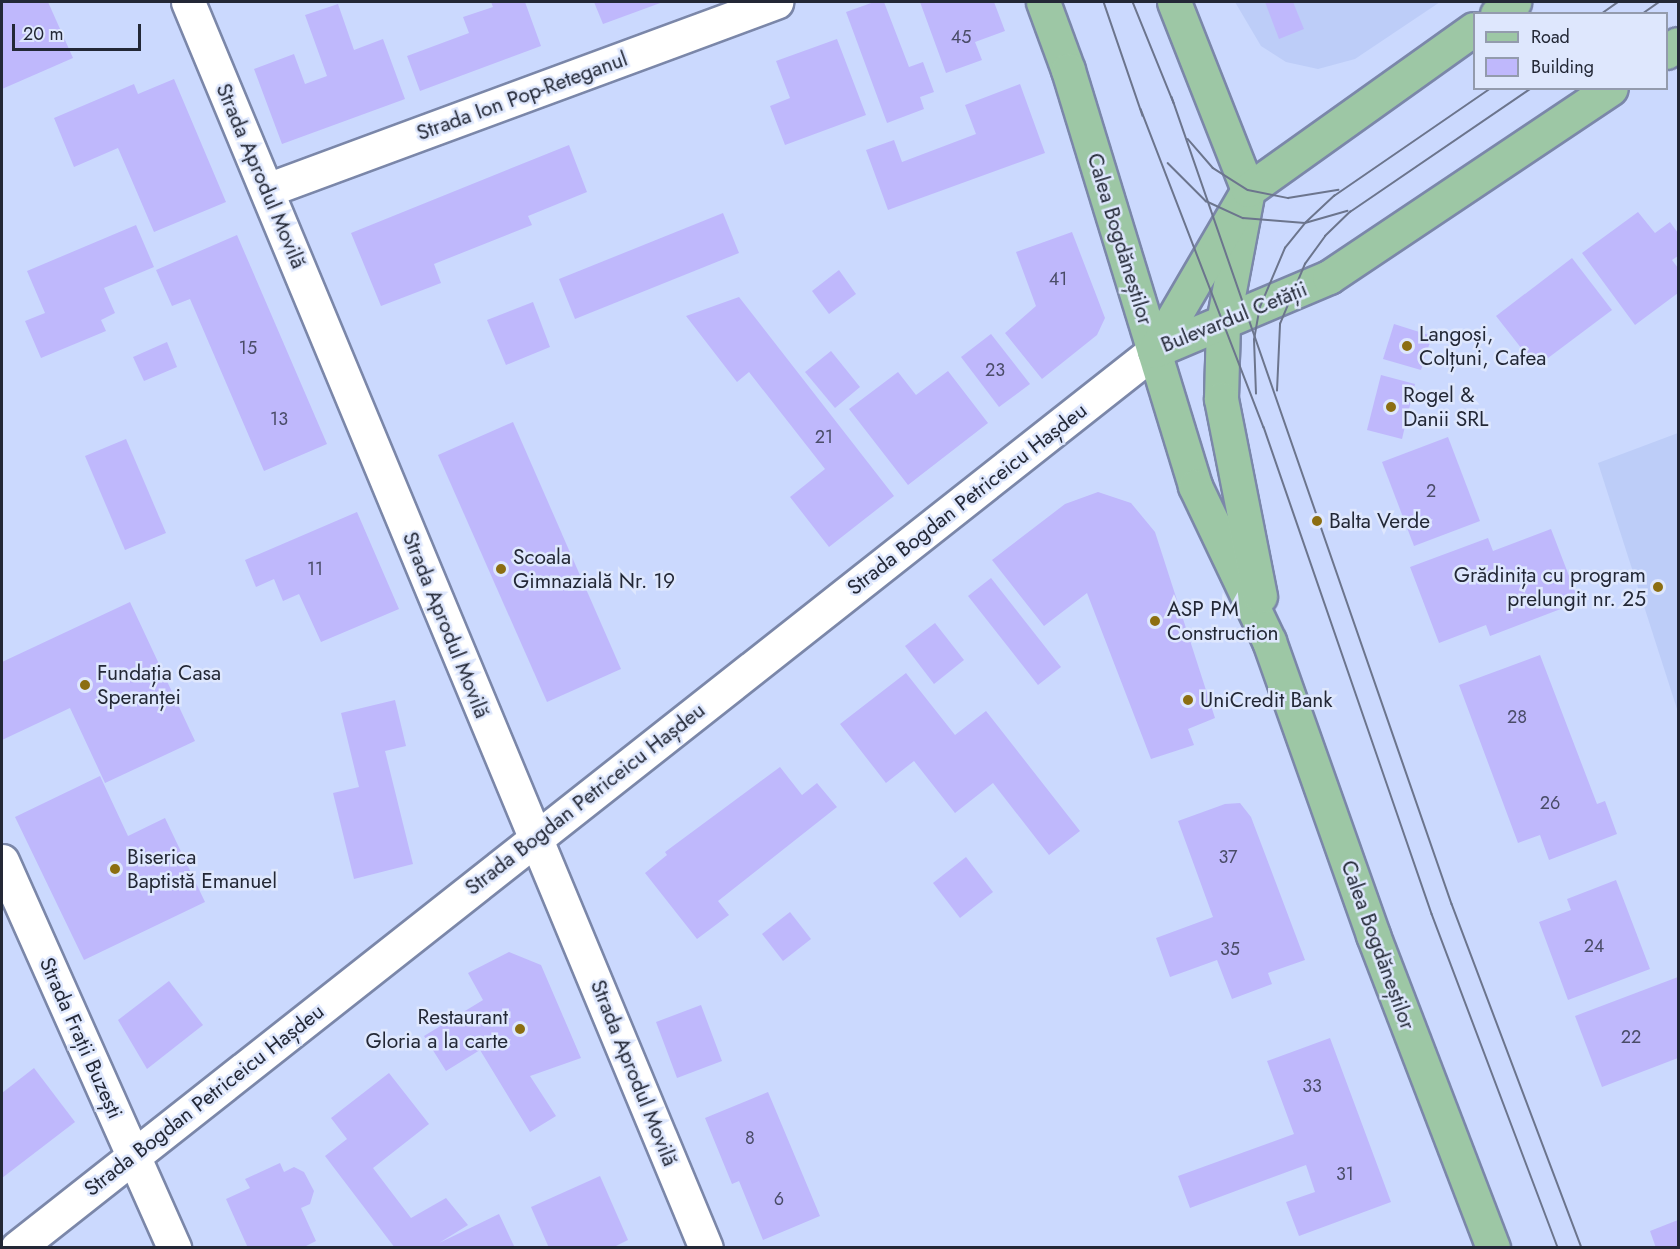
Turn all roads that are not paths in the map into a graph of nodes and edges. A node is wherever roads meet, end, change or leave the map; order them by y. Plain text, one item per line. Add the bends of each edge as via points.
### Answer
1 (188, 2) edge
2 (776, 2) edge
3 (1042, 2) edge
4 (1174, 2) edge
5 (1514, 2) edge
6 (1500, 12) edge
7 (1473, 30) edge
8 (1608, 90) edge
9 (267, 190) junction
10 (1248, 190) junction
11 (1223, 322) junction
12 (1154, 351) junction
13 (1269, 642) junction
14 (534, 837) junction
15 (2, 861) edge
16 (134, 1156) junction
17 (17, 1248) edge
18 (174, 1248) edge
19 (706, 1248) edge
20 (1493, 1248) edge

1 - 9 street, Strada Aprodul Movilă
2 - 9 street, Strada Ion Pop-Reteganul
3 - 12 main road, Calea Bogdăneștilor via 1068,70
4 - 10 main road
5 - 6 main road
7 - 10 main road, Bulevardul Cetății
8 - 11 main road, Bulevardul Cetății via 1329,277
9 - 14 street, Strada Aprodul Movilă
10 - 11 main road, Calea Bogdăneștilor
10 - 12 main road, Bulevardul Cetății
11 - 12 main road, Bulevardul Cetății
11 - 13 main road, Calea Bogdăneștilor via 1221,399
12 - 13 main road, Calea Bogdăneștilor via 1195,486
12 - 14 street, Strada Bogdan Petriceicu Hașdeu
13 - 20 main road, Calea Bogdăneștilor via 1373,935
14 - 16 street, Strada Bogdan Petriceicu Hașdeu
14 - 19 street, Strada Aprodul Movilă
15 - 16 street, Strada Frații Buzești
16 - 17 street, Strada Bogdan Petriceicu Hașdeu
16 - 18 street, Strada Frații Buzești

